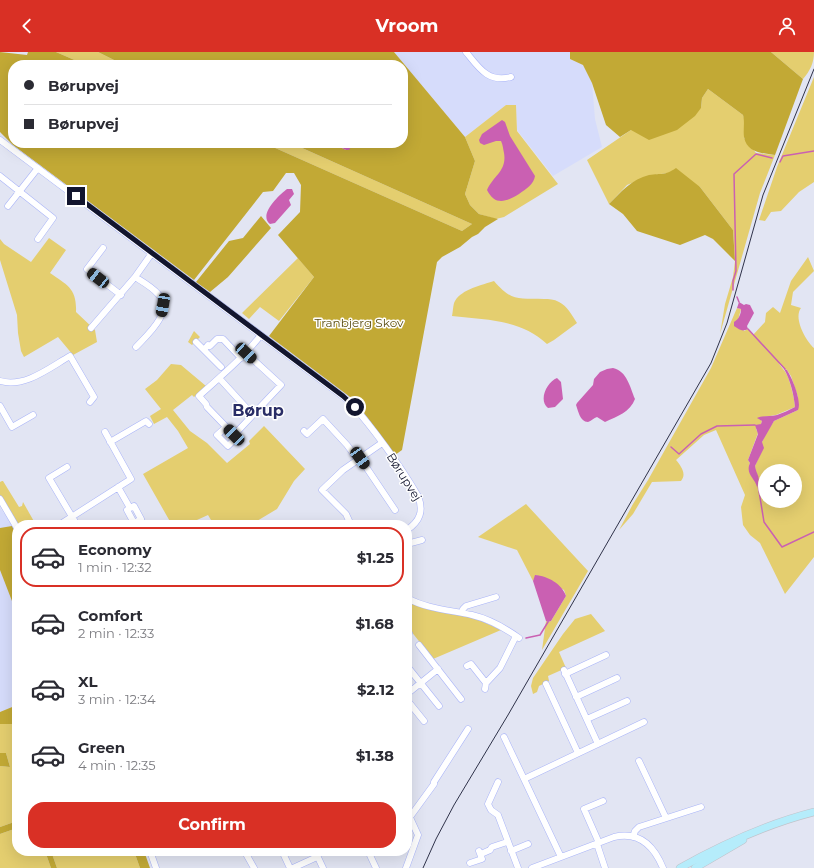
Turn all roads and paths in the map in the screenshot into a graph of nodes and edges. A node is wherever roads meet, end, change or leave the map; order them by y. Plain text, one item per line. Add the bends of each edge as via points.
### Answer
1 (466, 52) edge
2 (511, 77) dead end
3 (11, 148) edge
4 (38, 168) junction
5 (0, 176) edge
6 (20, 191) junction
7 (8, 206) dead end
8 (38, 238) dead end
9 (103, 248) dead end
10 (152, 253) junction
11 (135, 277) junction
12 (121, 295) junction
13 (91, 328) dead end
14 (261, 335) junction
15 (196, 342) dead end
16 (136, 347) dead end
17 (204, 350) junction
18 (246, 353) junction
19 (241, 358) junction
20 (221, 367) dead end
21 (220, 379) junction
22 (0, 381) edge
23 (90, 402) dead end
24 (0, 406) edge
25 (252, 414) junction
26 (33, 415) dead end
27 (149, 424) dead end
28 (226, 427) junction
29 (304, 431) dead end
30 (105, 432) dead end
31 (234, 435) junction
32 (110, 442) junction
33 (382, 443) junction
34 (359, 459) junction
35 (67, 467) dead end
36 (118, 487) junction
37 (0, 500) edge
38 (130, 508) dead end
39 (395, 510) dead end
40 (72, 516) junction
41 (12, 520) edge
42 (66, 520) edge
43 (74, 520) edge
44 (349, 520) edge
45 (412, 526) edge
46 (422, 540) dead end
47 (412, 543) edge
48 (496, 596) dead end
49 (412, 600) edge
50 (462, 613) junction
51 (419, 645) dead end
52 (606, 655) dead end
53 (467, 666) dead end
54 (438, 669) junction
55 (412, 673) edge
56 (618, 678) dead end
57 (420, 683) junction
58 (546, 684) dead end
59 (412, 690) edge
60 (576, 697) junction
61 (461, 699) dead end
62 (627, 701) dead end
63 (412, 706) edge
64 (439, 706) dead end
65 (586, 719) junction
66 (424, 721) dead end
67 (644, 722) dead end
68 (468, 729) dead end
69 (504, 737) dead end
70 (598, 744) junction
71 (578, 753) junction
72 (639, 761) dead end
73 (524, 779) junction
74 (498, 782) dead end
75 (603, 801) dead end
76 (701, 807) dead end
77 (412, 809) edge
78 (814, 812) edge
79 (666, 818) junction
80 (412, 822) edge
81 (776, 824) junction
82 (633, 837) junction
83 (507, 842) junction
84 (598, 843) junction
85 (528, 844) dead end
86 (511, 850) junction
87 (412, 852) edge
88 (152, 856) edge
89 (247, 856) edge
90 (285, 856) edge
91 (312, 856) edge
92 (317, 856) edge
93 (370, 856) edge
94 (410, 856) edge
95 (561, 857) junction
96 (660, 862) junction
97 (470, 863) dead end
98 (156, 868) edge
99 (254, 868) edge
100 (291, 868) edge
101 (323, 868) edge
102 (376, 868) edge
103 (406, 868) edge
104 (518, 868) edge
105 (532, 868) edge
106 (605, 868) edge
107 (663, 868) edge
108 (667, 868) edge
109 (680, 868) edge
110 (695, 868) edge

1 - 2 street via 495,79
3 - 4 street, Børupvej
4 - 6 street
4 - 10 street, Børupvej
5 - 6 street
6 - 7 street
6 - 8 street via 53,218
9 - 12 street via 87,269
10 - 11 street
10 - 14 street, Børupvej
11 - 12 street
11 - 16 street via 158,294 163,305 162,315 156,325
12 - 13 street
14 - 18 street
14 - 33 street, Børupvej via 349,401
15 - 17 street
17 - 19 street via 217,339 223,339
17 - 20 street
18 - 19 street
18 - 25 street via 282,385
19 - 21 street
21 - 25 street
21 - 28 street via 199,396
22 - 23 street via 22,381 70,356 94,397
24 - 26 street via 12,426
25 - 31 street
27 - 32 street via 146,421
28 - 31 street
28 - 31 street via 217,435 228,446
29 - 34 street, Børupvej via 307,434 323,419
30 - 32 street
32 - 36 street via 131,479
33 - 34 street, Børupvej
33 - 45 street, Børupvej via 421,503 422,512
34 - 39 street, Børupvej
34 - 44 street, Børupvej via 322,490
35 - 40 street via 49,478
36 - 38 street
36 - 40 street
37 - 41 street
40 - 42 street
40 - 43 street
46 - 47 street
48 - 50 street via 466,606
49 - 50 street via 429,607
50 - 53 street via 485,619 517,637 500,668 485,686 471,664
51 - 54 street
52 - 60 street via 565,672
54 - 57 street
54 - 61 street
55 - 57 street
56 - 60 street
57 - 59 street
57 - 64 street
58 - 71 street
60 - 65 street
62 - 65 street
63 - 66 street
65 - 70 street
67 - 70 street
68 - 77 street via 434,784
69 - 73 street
70 - 71 street
71 - 73 street
72 - 79 street
73 - 95 street
74 - 83 street via 498,790 488,804 498,816
75 - 84 street via 584,809
76 - 79 street
78 - 81 main road
79 - 82 street via 636,829
80 - 87 street via 418,835
81 - 109 main road via 731,841
81 - 110 main road
82 - 84 street via 620,836
82 - 96 street via 647,843
83 - 86 street
83 - 97 street via 480,853 482,859
84 - 95 street
84 - 106 street
85 - 86 street
86 - 104 street
88 - 98 street
89 - 99 street
90 - 100 street
91 - 100 street
92 - 101 street
93 - 102 street
94 - 103 street
95 - 105 street
96 - 107 street
96 - 108 street

